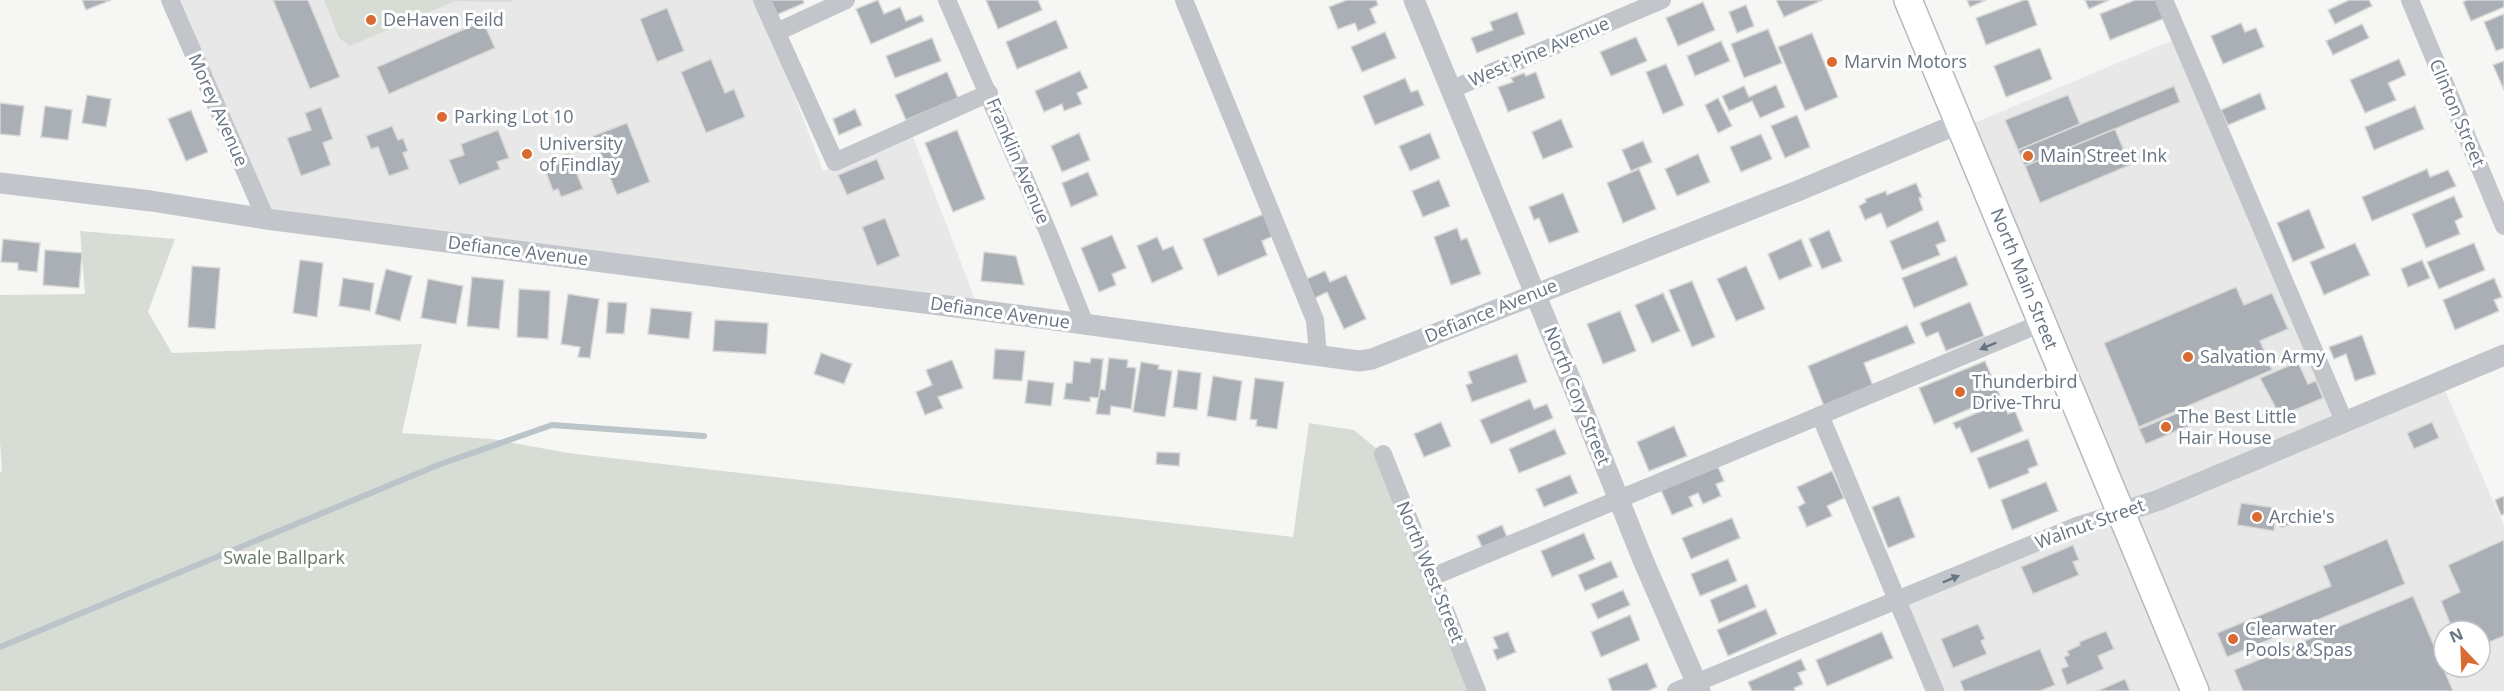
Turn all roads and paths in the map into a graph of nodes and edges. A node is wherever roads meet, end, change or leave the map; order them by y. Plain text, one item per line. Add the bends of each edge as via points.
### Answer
1 (170, 0) edge
2 (762, 0) edge
3 (846, 0) edge
4 (948, 0) edge
5 (1414, 0) edge
6 (1662, 0) edge
7 (1908, 0) edge
8 (2164, 0) edge
9 (2410, 0) edge
10 (1188, 1) edge
11 (777, 32) junction
12 (1450, 90) junction
13 (989, 93) junction
14 (1959, 123) junction
15 (0, 183) edge
16 (266, 219) junction
17 (2504, 226) edge
18 (1535, 294) junction
19 (2042, 323) junction
20 (1085, 324) junction
21 (1318, 355) junction
22 (2504, 355) edge
23 (1820, 415) junction
24 (2344, 422) junction
25 (1383, 454) dead end
26 (1618, 499) junction
27 (2122, 512) junction
28 (1432, 578) junction
29 (1897, 601) junction
30 (1699, 687) edge
31 (1477, 691) edge
32 (1676, 691) edge
33 (1935, 691) edge
34 (2195, 691) edge

1 - 16 street, Morey Avenue
2 - 11 street
3 - 11 street
4 - 13 street, Franklin Avenue
5 - 12 street, North Cory Street
6 - 12 street, West Pine Avenue
7 - 14 main road, North Main Street
8 - 24 street
9 - 17 street, Clinton Street
10 - 21 street via 1315,320
11 - 13 street via 835,162
12 - 18 street, North Cory Street
13 - 20 street, Franklin Avenue
14 - 18 street, Defiance Avenue
14 - 19 main road, North Main Street
15 - 16 street, Defiance Avenue
16 - 20 street, Defiance Avenue
18 - 21 street, Defiance Avenue via 1372,359
18 - 26 street, North Cory Street
19 -> 23 street
19 - 27 main road, North Main Street
20 - 21 street, Defiance Avenue
22 - 24 street, Walnut Street
23 - 26 street
23 - 29 street
24 - 27 street, Walnut Street
25 - 28 street, North West Street
26 - 28 street
26 - 30 street, North Cory Street
29 -> 27 street, Walnut Street via 2079,525
27 - 34 main road, North Main Street
28 - 31 street, North West Street
29 - 30 street, Walnut Street
29 - 33 street
30 - 32 street, Walnut Street

